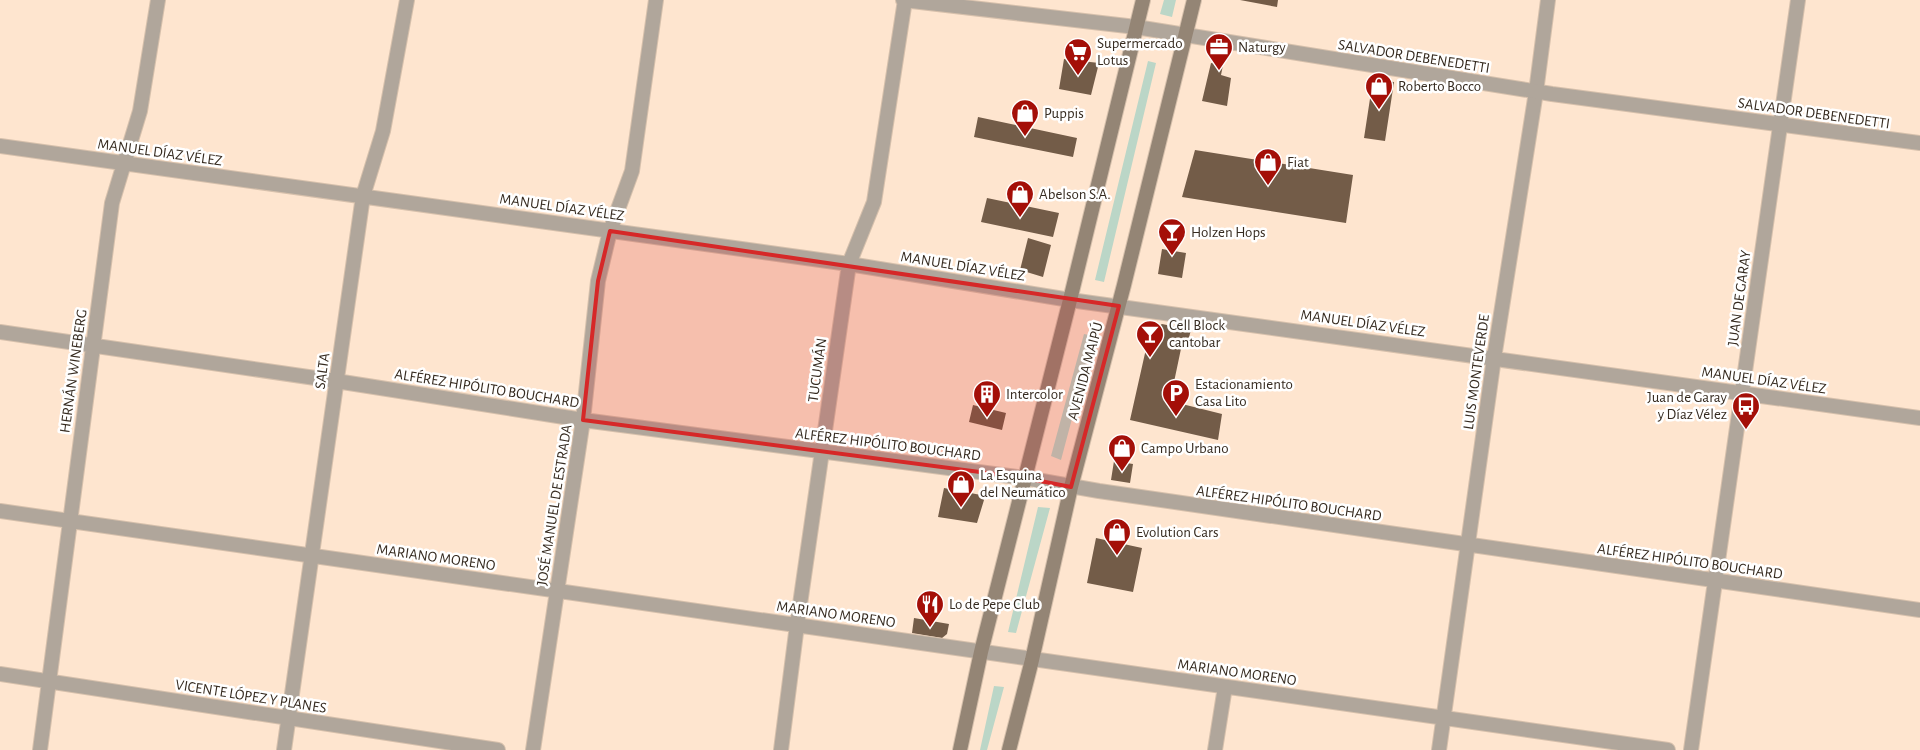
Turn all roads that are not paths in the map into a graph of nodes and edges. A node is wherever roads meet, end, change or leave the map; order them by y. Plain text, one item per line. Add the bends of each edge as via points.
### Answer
1 (158, 0) edge
2 (407, 0) edge
3 (656, 0) edge
4 (904, 0) edge
5 (1143, 0) edge
6 (1194, 0) edge
7 (1548, 0) edge
8 (1798, 0) edge
9 (1136, 27) junction
10 (1185, 36) junction
11 (1536, 92) junction
12 (1780, 125) junction
13 (1920, 144) edge
14 (0, 146) edge
15 (123, 163) junction
16 (364, 196) junction
17 (610, 231) junction
18 (849, 264) junction
19 (1070, 300) junction
20 (1119, 306) junction
21 (0, 332) edge
22 (93, 344) junction
23 (1494, 358) junction
24 (336, 381) junction
25 (1742, 393) junction
26 (1920, 418) edge
27 (584, 420) junction
28 (822, 452) junction
29 (1025, 478) junction
30 (1071, 487) junction
31 (0, 511) edge
32 (70, 521) junction
33 (1468, 546) junction
34 (312, 555) junction
35 (1716, 580) junction
36 (558, 591) junction
37 (1920, 610) edge
38 (797, 625) junction
39 (981, 652) junction
40 (1032, 660) junction
41 (0, 674) edge
42 (49, 682) junction
43 (1226, 687) junction
44 (289, 718) junction
45 (1443, 718) junction
46 (40, 750) edge
47 (284, 750) edge
48 (498, 750) edge
49 (533, 750) edge
50 (781, 750) edge
51 (960, 750) edge
52 (1009, 750) edge
53 (1215, 750) edge
54 (1439, 750) edge
55 (1668, 750) edge
56 (1691, 750) edge

1 - 15 street, HERNÁN WINEBERG via 140,111
2 - 16 street, SALTA via 383,131
3 - 17 street, JOSÉ MANUEL DE ESTRADA via 632,171
4 - 9 street, SALVADOR DEBENEDETTI
4 - 18 street, TUCUMÁN via 874,202
5 - 9 main road, AVENIDA MAIPÚ
6 - 10 main road, AVENIDA MAIPÚ
7 - 11 street, LUIS MONTEVERDE
8 - 12 street, JUAN DE GARAY
9 - 10 street, SALVADOR DEBENEDETTI
9 - 19 main road, AVENIDA MAIPÚ
10 - 11 street, SALVADOR DEBENEDETTI
10 - 20 main road, AVENIDA MAIPÚ
11 - 12 street, SALVADOR DEBENEDETTI
11 - 23 street, LUIS MONTEVERDE
12 - 13 street, SALVADOR DEBENEDETTI
12 - 25 street, JUAN DE GARAY
14 - 15 street, MANUEL DÍAZ VÉLEZ
15 - 16 street, MANUEL DÍAZ VÉLEZ
15 - 22 street, HERNÁN WINEBERG via 112,203
16 - 17 street, MANUEL DÍAZ VÉLEZ
16 - 24 street, SALTA
17 - 18 street, MANUEL DÍAZ VÉLEZ
17 - 27 street, JOSÉ MANUEL DE ESTRADA via 598,282
18 - 19 street, MANUEL DÍAZ VÉLEZ
18 - 28 street, TUCUMÁN
19 - 20 street, MANUEL DÍAZ VÉLEZ
19 - 29 main road, AVENIDA MAIPÚ
20 - 23 street, MANUEL DÍAZ VÉLEZ
20 - 30 main road, AVENIDA MAIPÚ
21 - 22 street, ALFÉREZ HIPÓLITO BOUCHARD
22 - 24 street, ALFÉREZ HIPÓLITO BOUCHARD
22 - 32 street, HERNÁN WINEBERG
23 - 25 street, MANUEL DÍAZ VÉLEZ
23 - 33 street, LUIS MONTEVERDE
24 - 27 street, ALFÉREZ HIPÓLITO BOUCHARD
24 - 34 street, SALTA
25 - 26 street, MANUEL DÍAZ VÉLEZ
25 - 35 street, JUAN DE GARAY
27 - 28 street, ALFÉREZ HIPÓLITO BOUCHARD
27 - 36 street, JOSÉ MANUEL DE ESTRADA
28 - 29 street, ALFÉREZ HIPÓLITO BOUCHARD
28 - 38 street, TUCUMÁN
29 - 30 street, ALFÉREZ HIPÓLITO BOUCHARD
29 - 39 main road, AVENIDA MAIPÚ
30 - 33 street, ALFÉREZ HIPÓLITO BOUCHARD
30 - 40 main road, AVENIDA MAIPÚ
31 - 32 street, MARIANO MORENO
32 - 34 street, MARIANO MORENO
32 - 42 street, HERNÁN WINEBERG
33 - 35 street, ALFÉREZ HIPÓLITO BOUCHARD
33 - 45 street, LUIS MONTEVERDE
34 - 36 street, MARIANO MORENO
34 - 44 street, SALTA
35 - 37 street, ALFÉREZ HIPÓLITO BOUCHARD
35 - 56 street, JUAN DE GARAY
36 - 38 street, MARIANO MORENO
36 - 49 street, JOSÉ MANUEL DE ESTRADA
38 - 39 street, MARIANO MORENO
38 - 50 street, TUCUMÁN
39 - 40 street, MARIANO MORENO
39 - 51 main road, AVENIDA MAIPÚ
40 - 43 street, MARIANO MORENO
40 - 52 main road, AVENIDA MAIPÚ
41 - 42 street, VICENTE LÓPEZ Y PLANES
42 - 44 street, VICENTE LÓPEZ Y PLANES
42 - 46 street, HERNÁN WINEBERG
43 - 45 street, MARIANO MORENO
43 - 53 street
44 - 47 street, SALTA
44 - 48 street, VICENTE LÓPEZ Y PLANES
45 - 54 street, LUIS MONTEVERDE
45 - 55 street, MARIANO MORENO

